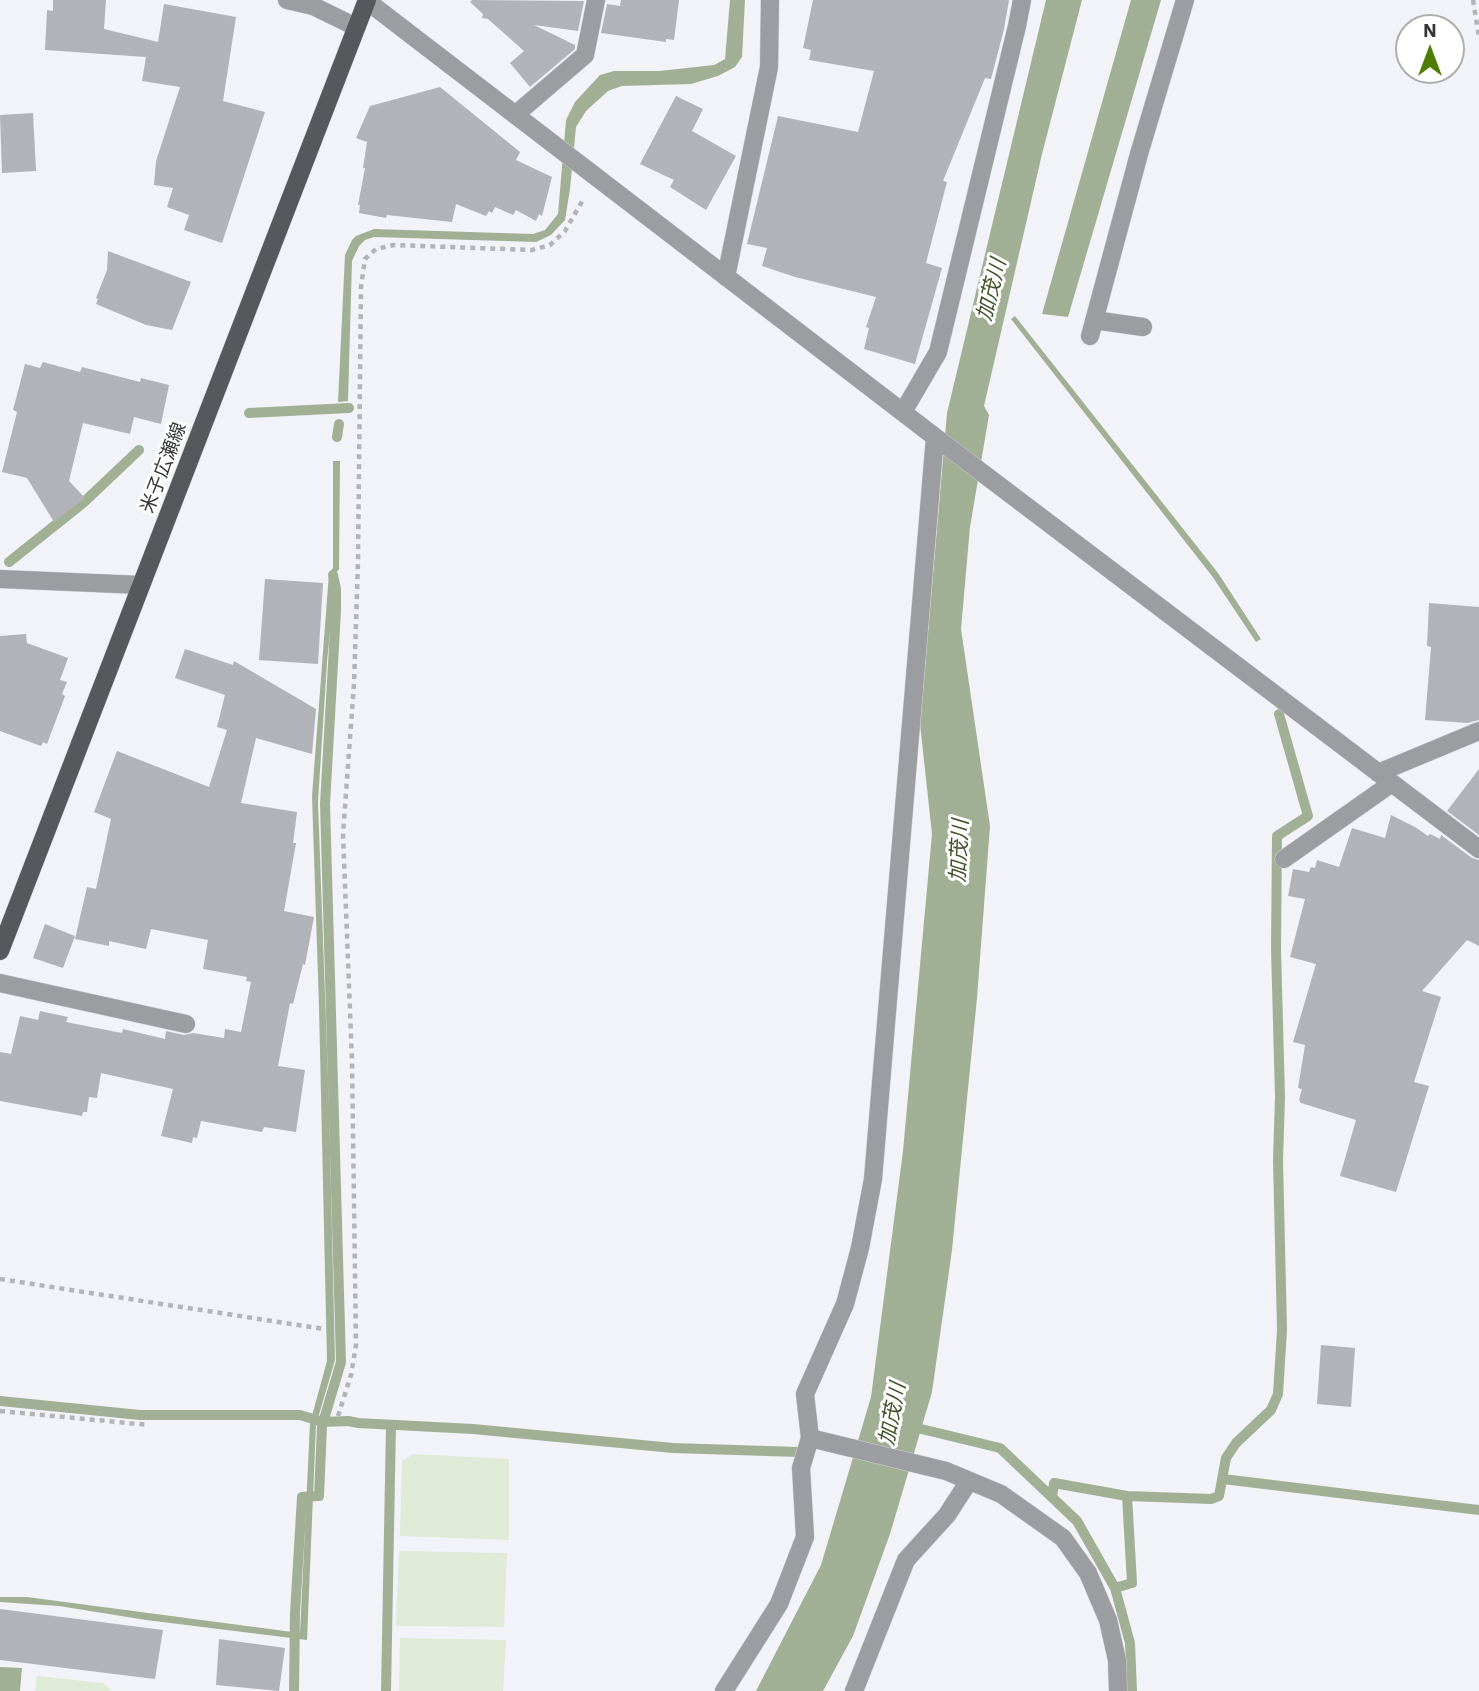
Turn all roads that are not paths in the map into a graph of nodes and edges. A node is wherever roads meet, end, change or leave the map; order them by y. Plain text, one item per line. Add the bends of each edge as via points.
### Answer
1 (287, 0) edge
2 (367, 0) edge
3 (596, 0) edge
4 (771, 0) edge
5 (1021, 0) edge
6 (1185, 0) edge
7 (356, 27) junction
8 (515, 115) junction
9 (726, 277) junction
10 (1143, 327) dead end
11 (903, 412) junction
12 (935, 437) junction
13 (0, 579) edge
14 (141, 585) junction
15 (1479, 731) edge
16 (1385, 778) junction
17 (1479, 849) edge
18 (1284, 859) dead end
19 (0, 951) edge
20 (0, 983) edge
21 (186, 1024) dead end
22 (810, 1438) junction
23 (969, 1481) junction
24 (724, 1691) edge
25 (855, 1691) edge
26 (1118, 1691) edge

1 - 7 street via 313,6
2 - 7 main road, 米子広瀬線
2 - 8 street
3 - 8 street via 585,55
4 - 9 street via 769,67
5 - 11 street via 938,352
6 - 10 street via 1092,328
7 - 14 main road, 米子広瀬線
8 - 9 street
9 - 11 street
11 - 12 street
12 - 16 street
12 - 22 street via 873,1179 845,1304 805,1394
13 - 14 street
14 - 19 main road, 米子広瀬線
15 - 16 street
16 - 17 street
16 - 18 street
20 - 21 street
22 - 23 street via 946,1471
22 - 24 street via 801,1468 805,1537 779,1604
23 - 25 street via 947,1515 906,1560
23 - 26 street via 1001,1494 1063,1538 1088,1573 1108,1620

